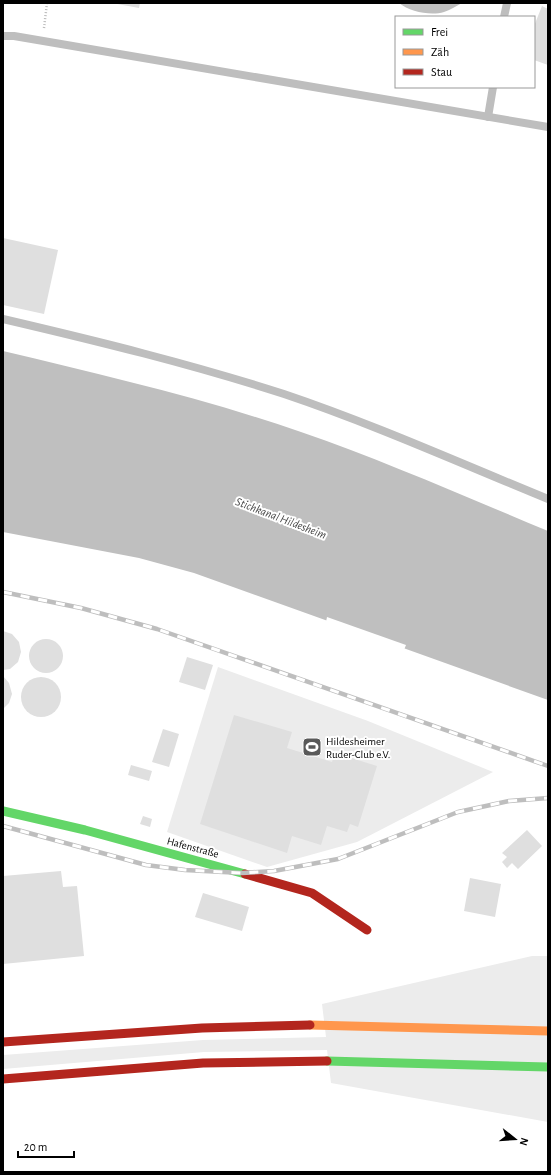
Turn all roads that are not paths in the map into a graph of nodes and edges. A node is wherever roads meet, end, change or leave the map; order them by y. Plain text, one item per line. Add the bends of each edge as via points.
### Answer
1 (507, 3) edge
2 (504, 16) edge
3 (3, 36) edge
4 (493, 88) edge
5 (488, 117) junction
6 (548, 127) edge
7 (3, 319) edge
8 (548, 499) edge
9 (3, 812) edge
10 (367, 930) dead end
11 (548, 1031) edge
12 (3, 1042) edge
13 (548, 1067) edge
14 (3, 1079) edge

1 - 2 lane
3 - 5 lane
4 - 5 lane
5 - 6 lane
7 - 8 lane via 144,352 283,394 370,425
9 - 10 main road, Hafenstraße via 85,830 312,893
11 - 12 main road via 304,1026 202,1028
13 - 14 main road via 322,1061 203,1063

